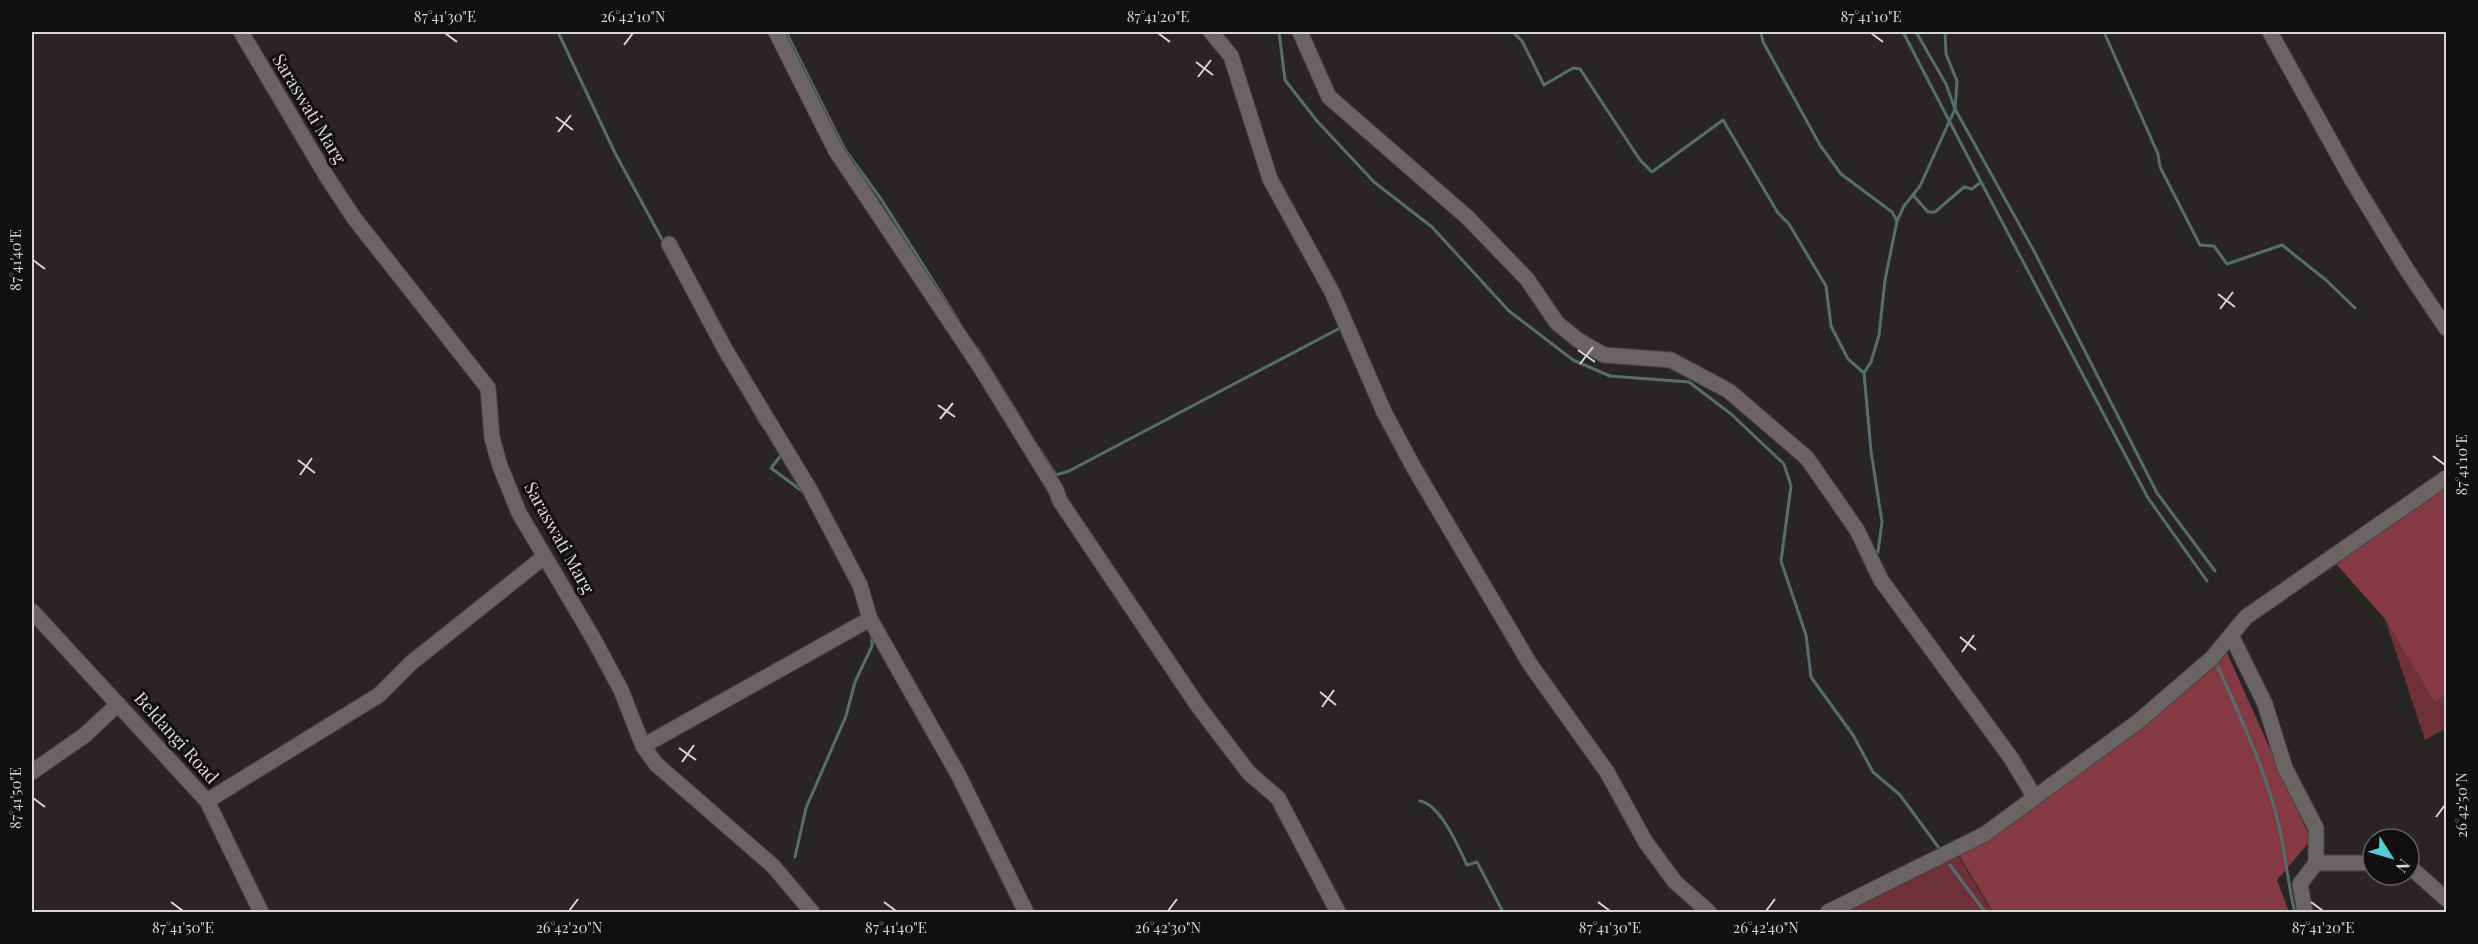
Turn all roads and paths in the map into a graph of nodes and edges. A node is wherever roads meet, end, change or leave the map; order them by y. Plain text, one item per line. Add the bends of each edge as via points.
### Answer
1 (241, 32) edge
2 (776, 32) edge
3 (1211, 32) edge
4 (1300, 32) edge
5 (2270, 32) edge
6 (669, 244) dead end
7 (2446, 328) edge
8 (2446, 478) edge
9 (544, 557) junction
10 (32, 611) edge
11 (870, 619) junction
12 (2231, 635) junction
13 (118, 704) junction
14 (643, 746) junction
15 (32, 772) edge
16 (2034, 796) junction
17 (207, 801) junction
18 (2316, 863) junction
19 (2361, 863) edge
20 (2421, 877) edge
21 (2446, 899) edge
22 (261, 912) edge
23 (812, 912) edge
24 (1026, 912) edge
25 (1338, 912) edge
26 (1709, 912) edge
27 (1828, 912) edge
28 (2305, 912) edge

1 - 9 street, Saraswati Marg via 354,218 488,388 492,438 500,466 519,513
2 - 25 street via 836,151 979,365 1060,501 1198,706 1249,773 1278,798
3 - 26 street via 1231,56 1270,179 1332,292 1384,412 1414,468 1530,664 1607,772 1645,841 1675,882
4 - 16 street via 1329,97 1467,217 1527,279 1557,323 1604,355 1671,360 1729,391 1808,458 1857,530 1881,580 2011,758
5 - 7 street via 2352,180
6 - 11 street via 761,413 810,490 860,585
8 - 12 street via 2256,610
9 - 14 street, Saraswati Marg via 621,690
9 - 17 street via 411,663 379,695
10 - 13 street, Beldangi Road
11 - 14 street
11 - 24 street via 959,776
12 - 16 street via 2212,658 2139,721
12 - 18 street via 2265,704 2285,768 2316,828
13 - 15 street
13 - 17 street, Beldangi Road
14 - 23 street, Saraswati Marg via 656,764 773,866
16 - 27 street via 1956,851 1890,879
17 - 22 street, Beldangi Road
18 - 19 street
18 - 28 street via 2300,884
20 - 21 street

